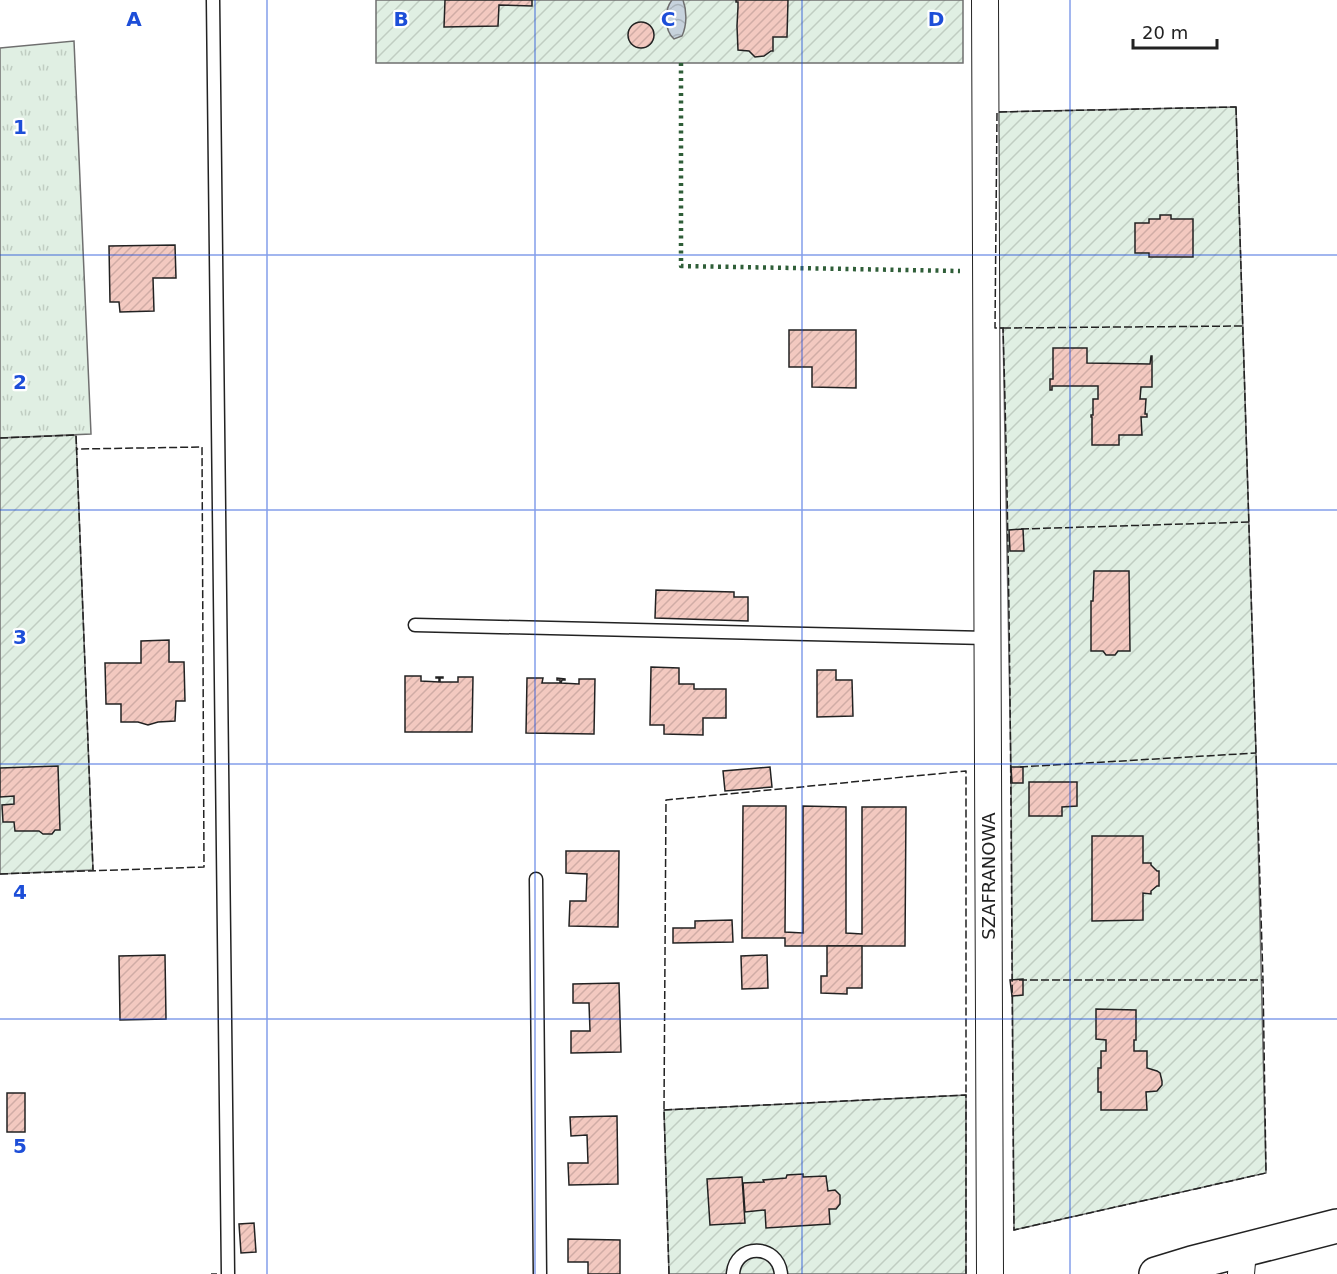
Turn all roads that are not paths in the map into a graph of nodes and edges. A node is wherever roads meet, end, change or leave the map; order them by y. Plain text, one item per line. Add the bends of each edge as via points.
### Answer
1 (213, 0) edge
2 (985, 0) edge
3 (415, 625) dead end
4 (987, 638) junction
5 (536, 879) dead end
6 (1337, 1226) edge
7 (1242, 1262) edge
8 (228, 1274) edge
9 (540, 1274) edge
10 (733, 1274) edge
11 (781, 1274) edge
12 (990, 1274) edge
13 (1156, 1274) edge

1 - 8 lane
2 - 4 street, SZAFRANOWA
3 - 4 lane
4 - 12 street, SZAFRANOWA
5 - 9 lane
6 - 7 street
7 - 13 street
10 - 11 lane via 742,1256 757,1251 771,1255

